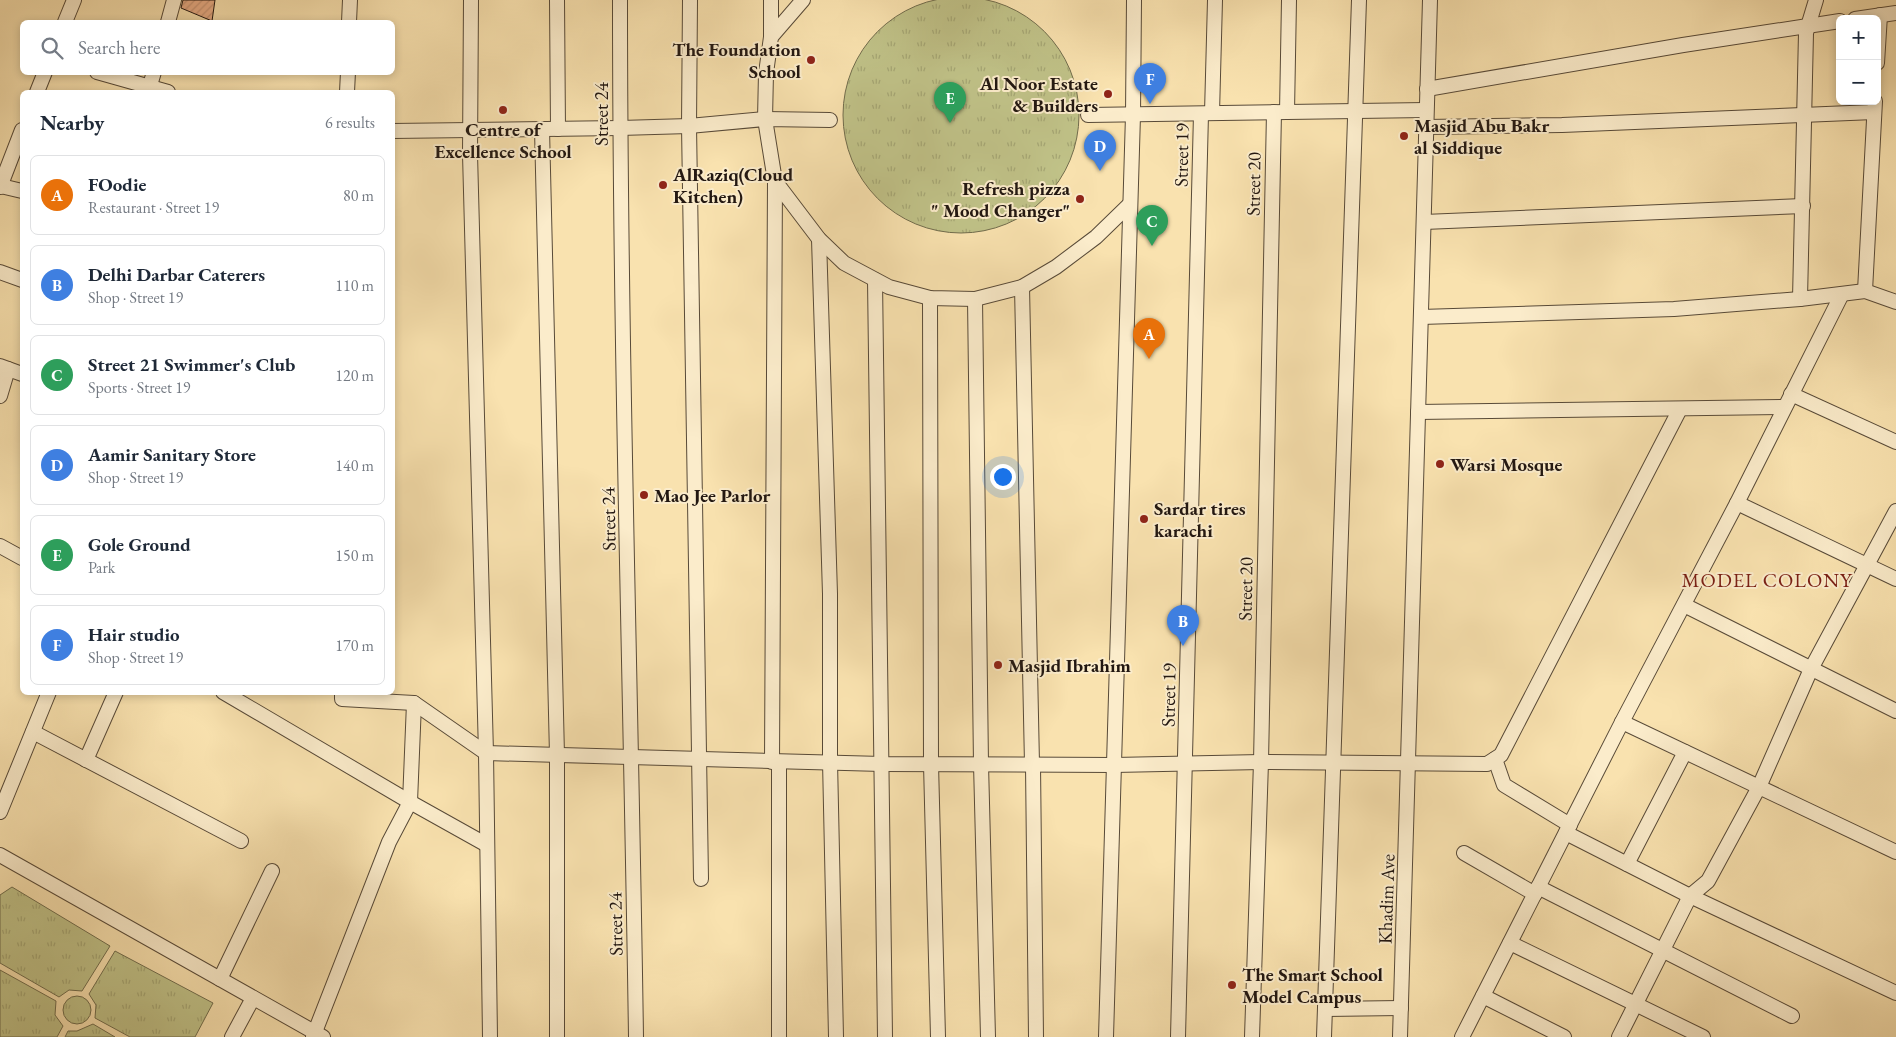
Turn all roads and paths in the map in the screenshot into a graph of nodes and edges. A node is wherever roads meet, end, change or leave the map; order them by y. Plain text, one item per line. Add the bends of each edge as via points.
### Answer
1 (74, 0) edge
2 (174, 0) edge
3 (350, 0) edge
4 (471, 0) edge
5 (557, 0) edge
6 (620, 0) edge
7 (690, 0) edge
8 (771, 0) edge
9 (802, 0) edge
10 (1122, 0) edge
11 (1134, 0) edge
12 (1215, 0) edge
13 (1289, 0) edge
14 (1359, 0) edge
15 (1430, 0) edge
16 (1816, 0) edge
17 (1896, 13) edge
18 (1134, 15) junction
19 (1880, 15) edge
20 (66, 20) edge
21 (169, 20) edge
22 (349, 20) edge
23 (1836, 22) edge
24 (1808, 26) junction
25 (771, 37) junction
26 (44, 75) edge
27 (106, 75) edge
28 (153, 75) edge
29 (348, 75) edge
30 (1427, 89) junction
31 (38, 90) edge
32 (148, 90) edge
33 (347, 90) edge
34 (1875, 107) edge
35 (1426, 110) junction
36 (1355, 111) junction
37 (1280, 112) junction
38 (1207, 113) junction
39 (1088, 115) dead end
40 (1133, 115) junction
41 (1805, 115) junction
42 (764, 118) junction
43 (830, 120) dead end
44 (688, 126) junction
45 (620, 128) junction
46 (1426, 128) junction
47 (542, 129) junction
48 (558, 129) junction
49 (470, 130) junction
50 (395, 131) edge
51 (20, 135) edge
52 (775, 181) junction
53 (0, 186) edge
54 (20, 191) edge
55 (1130, 204) junction
56 (1803, 206) junction
57 (1424, 222) junction
58 (819, 239) junction
59 (0, 272) edge
60 (20, 279) edge
61 (875, 280) junction
62 (1022, 287) junction
63 (1865, 292) junction
64 (1842, 294) junction
65 (930, 298) junction
66 (975, 299) junction
67 (1800, 299) junction
68 (1896, 302) edge
69 (1421, 317) junction
70 (4, 368) edge
71 (20, 373) edge
72 (1791, 394) junction
73 (0, 396) edge
74 (1784, 407) junction
75 (1680, 409) junction
76 (1418, 412) junction
77 (1896, 442) edge
78 (1737, 503) junction
79 (1896, 512) edge
80 (0, 546) edge
81 (20, 557) edge
82 (1866, 565) junction
83 (1896, 579) edge
84 (1684, 605) junction
85 (1811, 669) junction
86 (48, 695) edge
87 (115, 695) edge
88 (228, 695) edge
89 (342, 695) edge
90 (414, 703) junction
91 (1896, 711) edge
92 (1622, 722) junction
93 (33, 732) junction
94 (1685, 752) junction
95 (486, 753) junction
96 (557, 755) junction
97 (632, 758) junction
98 (1495, 759) junction
99 (86, 760) junction
100 (699, 760) junction
101 (830, 761) junction
102 (775, 762) junction
103 (1260, 762) junction
104 (1408, 762) junction
105 (1185, 763) junction
106 (1333, 763) junction
107 (882, 764) junction
108 (931, 764) junction
109 (981, 764) junction
110 (1033, 764) junction
111 (1114, 765) junction
112 (1759, 787) junction
113 (410, 802) junction
114 (0, 812) edge
115 (1568, 829) junction
116 (241, 841) dead end
117 (488, 844) junction
118 (1896, 852) edge
119 (1464, 853) dead end
120 (0, 855) edge
121 (1627, 864) junction
122 (272, 871) dead end
123 (701, 880) dead end
124 (1536, 891) junction
125 (1690, 896) junction
126 (1510, 943) junction
127 (1663, 951) junction
128 (220, 979) junction
129 (1896, 993) edge
130 (1483, 996) junction
131 (253, 998) junction
132 (1636, 1004) junction
133 (1401, 1008) junction
134 (1325, 1009) junction
135 (1792, 1016) dead end
136 (317, 1036) edge
137 (232, 1037) edge
138 (490, 1037) edge
139 (557, 1037) edge
140 (636, 1037) edge
141 (779, 1037) edge
142 (836, 1037) edge
143 (885, 1037) edge
144 (938, 1037) edge
145 (988, 1037) edge
146 (1036, 1037) edge
147 (1106, 1037) edge
148 (1178, 1037) edge
149 (1252, 1037) edge
150 (1324, 1037) edge
151 (1400, 1037) edge
152 (1462, 1037) edge
153 (1564, 1037) edge
154 (1619, 1037) edge
155 (1703, 1037) edge

1 - 20 street
2 - 21 street
3 - 22 street
4 - 49 street
5 - 48 street
6 - 45 street, Street 24
7 - 44 street
8 - 25 street
9 - 25 street
10 - 18 street
11 - 18 street
12 - 38 street, Street 19
13 - 37 street, Street 20
14 - 36 street
15 - 30 street, Khadim Ave
16 - 24 street
17 - 19 street
18 - 40 street
23 - 24 street
24 - 30 street
24 - 41 street
25 - 42 street
26 - 31 street
27 - 32 street
28 - 32 street
29 - 33 street
30 - 35 street, Khadim Ave
34 - 41 street
34 - 63 street
35 - 36 street
35 - 46 street, Khadim Ave
36 - 37 street
36 - 106 street
37 - 38 street
37 - 103 street, Street 20
38 - 40 street
38 - 105 street, Street 19
39 - 40 street
40 - 55 street
41 - 46 street
41 - 56 street
42 - 43 street
42 - 44 street
42 - 52 street
44 - 45 street
44 - 100 street
45 - 48 street
45 - 97 street, Street 24
46 - 57 street, Khadim Ave
47 - 48 street
47 - 49 street
47 - 96 street
49 - 50 street
49 - 95 street
51 - 53 street
52 - 58 street
52 - 102 street
53 - 54 street
55 - 62 street via 1096,237
55 - 111 street
56 - 57 street
56 - 67 street
57 - 69 street, Khadim Ave
58 - 61 street via 844,263
58 - 101 street via 830,594
59 - 60 street
61 - 65 street via 889,288
61 - 107 street
62 - 66 street
62 - 110 street
63 - 64 street
63 - 68 street
64 - 67 street
64 - 72 street
65 - 66 street
65 - 108 street
66 - 109 street
67 - 69 street via 1674,309
69 - 76 street, Khadim Ave
70 - 71 street
70 - 73 street
72 - 74 street
72 - 77 street
74 - 75 street
74 - 78 street
75 - 76 street
75 - 98 street via 1501,755
76 - 104 street, Khadim Ave
78 - 82 street
78 - 84 street
79 - 82 street
80 - 81 street
82 - 83 street
82 - 85 street
84 - 85 street
84 - 92 street
85 - 91 street
85 - 112 street
86 - 93 street
87 - 99 street
88 - 113 street
89 - 90 street via 342,699
90 - 95 street
90 - 113 street
92 - 94 street
92 - 115 street
93 - 99 street
93 - 114 street
94 - 112 street
94 - 121 street
95 - 96 street
95 - 117 street
96 - 97 street
96 - 139 street
97 - 100 street
97 - 140 street, Street 24
98 - 104 street via 1488,764
98 - 115 street via 1504,785
99 - 116 street
100 - 102 street
100 - 123 street
101 - 102 street
101 - 107 street
101 - 142 street
102 - 141 street
103 - 105 street
103 - 106 street
103 - 149 street, Street 20
104 - 106 street
104 - 133 street, Khadim Ave
105 - 111 street
105 - 148 street, Street 19
106 - 134 street
107 - 108 street
107 - 143 street
108 - 109 street
108 - 144 street
109 - 110 street
109 - 145 street
110 - 111 street
110 - 146 street
111 - 147 street
112 - 118 street
112 - 125 street via 1708,881
113 - 117 street
113 - 136 street via 389,842
115 - 121 street
115 - 124 street
117 - 138 street
119 - 124 street
120 - 128 street
121 - 125 street
122 - 128 street
124 - 126 street
124 - 127 street
125 - 127 street
125 - 129 street
126 - 130 street
126 - 132 street
127 - 132 street
127 - 135 street
128 - 131 street
130 - 152 street
130 - 153 street
131 - 136 street
131 - 137 street
132 - 154 street
132 - 155 street
133 - 134 street
133 - 151 street, Khadim Ave
134 - 150 street

